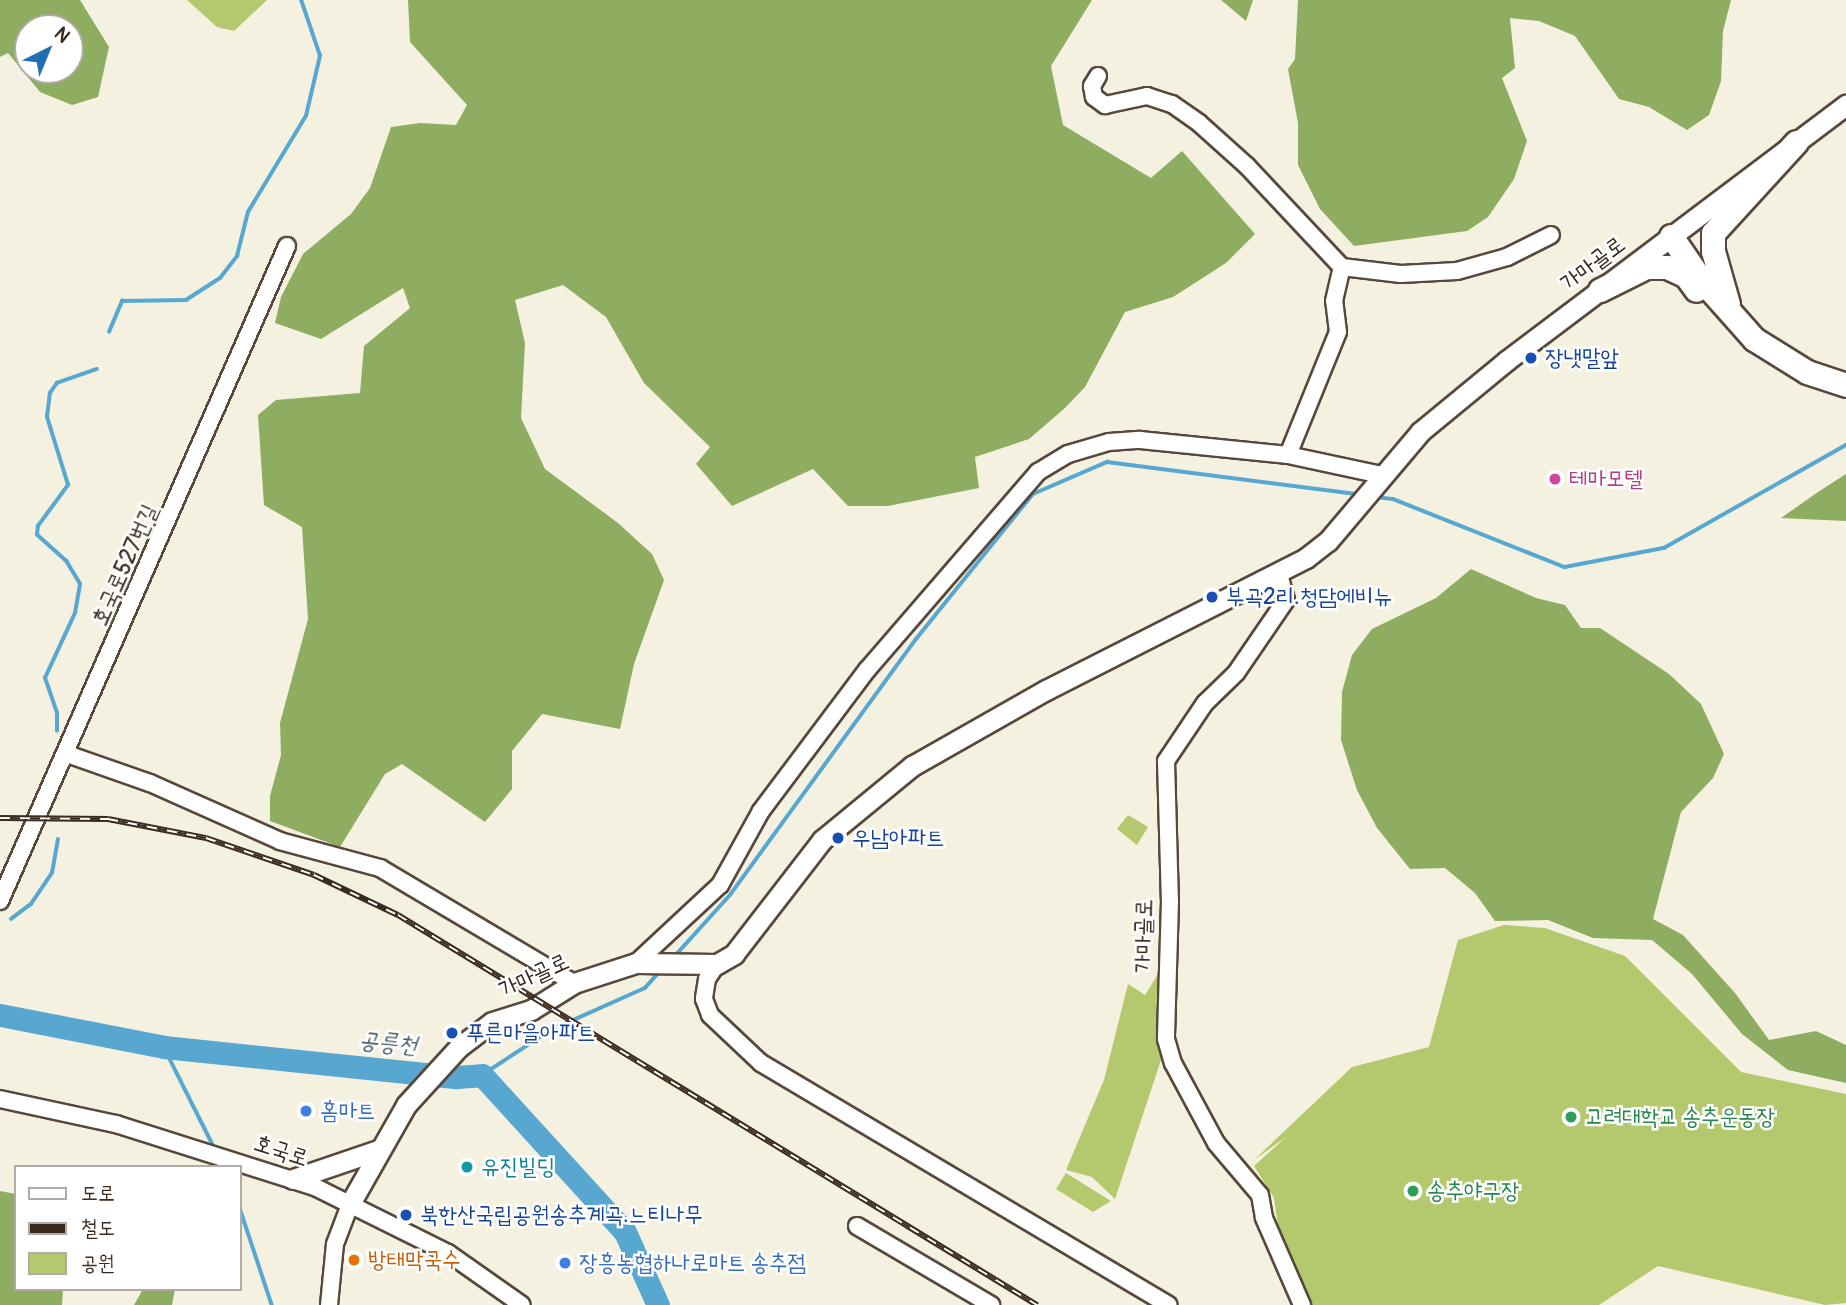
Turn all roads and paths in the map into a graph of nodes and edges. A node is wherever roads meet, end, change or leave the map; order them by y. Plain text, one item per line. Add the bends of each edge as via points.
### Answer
1 (1098, 76) dead end
2 (1846, 105) edge
3 (1796, 142) junction
4 (1551, 235) dead end
5 (1671, 236) junction
6 (286, 246) dead end
7 (1342, 267) junction
8 (1600, 290) junction
9 (1732, 317) junction
10 (1846, 386) edge
11 (1288, 455) junction
12 (1381, 475) junction
13 (1279, 574) junction
14 (67, 754) junction
15 (0, 901) edge
16 (636, 963) junction
17 (712, 963) junction
18 (574, 982) junction
19 (0, 1099) edge
20 (378, 1150) junction
21 (293, 1179) junction
22 (351, 1202) junction
23 (858, 1226) dead end
24 (329, 1305) edge
25 (522, 1305) edge
26 (991, 1305) edge
27 (1168, 1305) edge
28 (1302, 1305) edge

1 - 7 street via 1092,86 1094,97 1105,105 1146,96 1171,104 1199,123 1247,166
2 - 3 main road, 가마골로
3 - 5 main road, 가마골로
3 - 9 highway via 1713,233 1713,251
4 - 7 street via 1507,257 1457,271 1401,274
5 - 8 main road, 가마골로
5 - 9 highway
6 - 14 street, 호국로527번길
7 - 11 street via 1334,300 1338,332
8 - 9 highway via 1646,267 1667,267 1686,276 1699,294
8 - 12 main road, 가마골로 via 1420,432
9 - 10 highway via 1754,339 1794,365
11 - 12 street
11 - 16 street via 1140,440 1109,442 1068,454 1038,472 867,670 761,811 720,885
12 - 13 main road, 가마골로 via 1328,541
13 - 17 main road via 1046,690 912,766 822,840 734,954
13 - 28 street, 가마골로 via 1286,600 1237,673 1205,703 1166,761 1170,901 1166,1039 1173,1063 1216,1143 1260,1195 1264,1218
14 - 15 street, 호국로527번길
14 - 18 street via 150,783 280,841 380,868
16 - 17 main road, 가마골로
16 - 18 main road, 가마골로
17 - 27 street via 704,999 710,1016 761,1063
18 - 20 main road, 가마골로 via 531,1010 492,1022 459,1047 406,1105
19 - 21 street, 호국로 via 116,1124
20 - 21 main road
20 - 22 main road
21 - 22 street, 호국로
22 - 24 street via 335,1244
22 - 25 street, 호국로 via 449,1253
23 - 26 street

